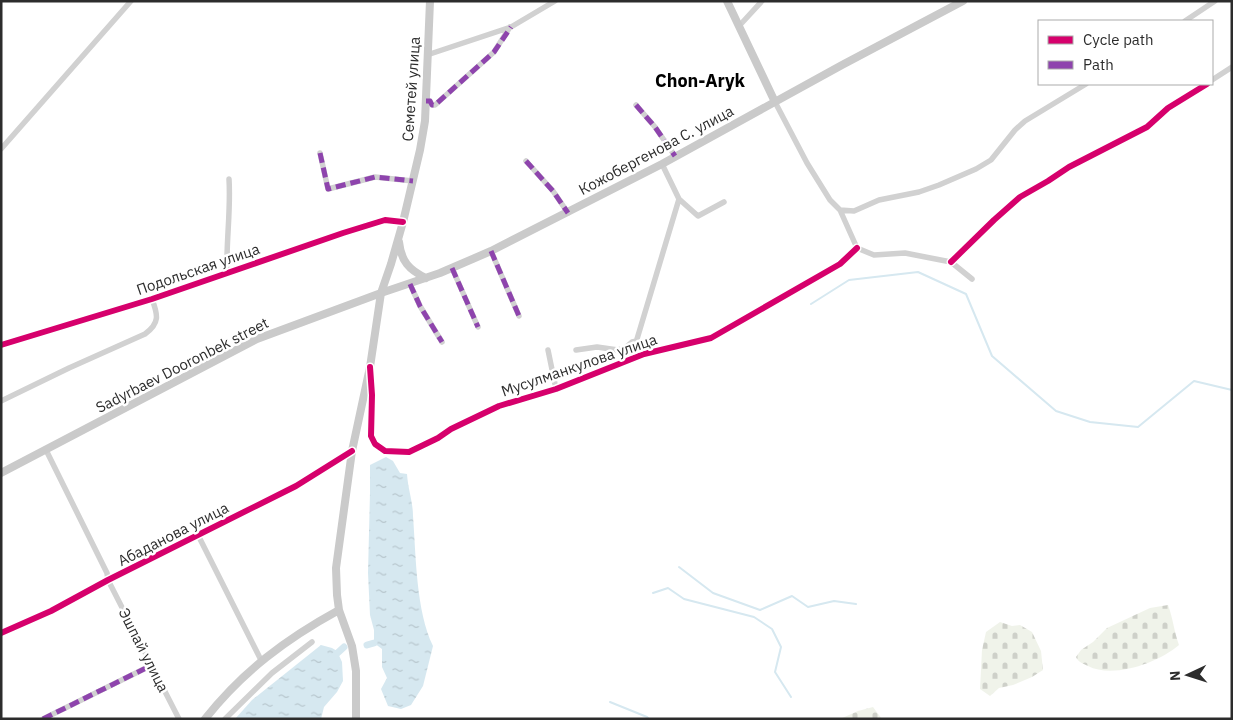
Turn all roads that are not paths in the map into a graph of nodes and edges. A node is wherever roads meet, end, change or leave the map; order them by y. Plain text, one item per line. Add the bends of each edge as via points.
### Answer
1 (131, 1) edge
2 (430, 1) edge
3 (555, 1) edge
4 (727, 1) edge
5 (762, 1) edge
6 (963, 1) edge
7 (1215, 1) edge
8 (1186, 20) edge
9 (740, 25) junction
10 (511, 27) junction
11 (427, 55) junction
12 (1232, 67) edge
13 (1213, 79) edge
14 (1084, 85) edge
15 (1205, 85) edge
16 (426, 101) junction
17 (776, 102) junction
18 (636, 106) dead end
19 (1, 149) edge
20 (320, 153) dead end
21 (675, 156) junction
22 (526, 162) dead end
23 (662, 164) junction
24 (229, 178) dead end
25 (413, 181) junction
26 (679, 199) junction
27 (724, 202) dead end
28 (840, 210) junction
29 (568, 212) junction
30 (403, 222) junction
31 (398, 237) junction
32 (857, 248) junction
33 (491, 250) junction
34 (951, 262) junction
35 (452, 268) junction
36 (227, 273) junction
37 (426, 278) junction
38 (972, 279) dead end
39 (410, 284) junction
40 (381, 293) junction
41 (152, 299) junction
42 (519, 316) dead end
43 (478, 327) dead end
44 (637, 341) junction
45 (442, 342) dead end
46 (1, 345) edge
47 (548, 350) dead end
48 (576, 350) dead end
49 (632, 359) junction
50 (370, 367) junction
51 (556, 389) junction
52 (1, 401) edge
53 (46, 450) junction
54 (352, 451) junction
55 (1, 473) edge
56 (198, 535) junction
57 (108, 580) junction
58 (340, 610) junction
59 (1, 633) edge
60 (312, 642) dead end
61 (261, 660) junction
62 (152, 665) junction
63 (43, 719) edge
64 (179, 719) edge
65 (205, 719) edge
66 (225, 719) edge
67 (356, 719) edge

1 - 19 street
2 - 11 main road, Семетей улица
3 - 10 street
4 - 9 main road
5 - 9 street
6 - 17 main road, Кожобергенова С. улица
7 - 8 street
9 - 17 main road
10 - 11 street
10 - 16 street via 494,52 448,95 434,106
11 - 16 main road, Семетей улица
12 - 13 street
14 - 28 street via 1025,121 991,160 976,169 919,192 879,200 854,211
15 - 34 street via 1168,108 1147,127 1094,153 1020,198
16 - 25 main road, Семетей улица
17 - 21 main road, Кожобергенова С. улица
17 - 28 street via 812,170
18 - 21 street
20 - 25 street via 328,189 375,177
21 - 23 main road, Кожобергенова С. улица
22 - 29 street via 554,191
23 - 26 street
23 - 29 main road, Кожобергенова С. улица
24 - 36 street
25 - 30 main road, Семетей улица
26 - 27 street via 698,216
26 - 44 street, Мусулманкулова улица
28 - 32 street
29 - 33 main road, Кожобергенова С. улица
30 - 31 main road, Семетей улица
30 - 36 street, Подольская улица via 385,220
31 - 37 main road via 405,264
31 - 40 main road, Семетей улица
32 - 34 street via 874,255 905,253
32 - 49 street, Мусулманкулова улица via 840,264 711,338
33 - 35 main road, Кожобергенова С. улица
33 - 42 street
34 - 38 street
35 - 37 main road, Кожобергенова С. улица
35 - 43 street
36 - 41 street, Подольская улица
37 - 39 main road, Кожобергенова С. улица
39 - 40 main road, Кожобергенова С. улица
39 - 45 street
40 - 50 main road, Семетей улица
40 - 53 main road, Sadyrbaev Dooronbek street via 257,340
41 - 46 street, Подольская улица
41 - 52 street via 156,323 145,334
44 - 48 street via 618,350 597,347
44 - 49 street, Мусулманкулова улица
47 - 51 street
49 - 51 street, Мусулманкулова улица
50 - 51 street, Мусулманкулова улица via 372,436 379,448 392,452 420,448 499,406
50 - 54 main road, Семетей улица
53 - 55 main road, Sadyrbaev Dooronbek street
53 - 57 street, Эшпай улица
54 - 56 street, Абаданова улица via 296,486
54 - 58 main road, Семетей улица via 336,568 335,584
56 - 57 street, Абаданова улица
56 - 61 street
57 - 59 street, Абаданова улица
57 - 62 street, Эшпай улица
58 - 61 main road via 302,631
58 - 67 main road, Семетей улица via 354,656
60 - 66 street via 278,668
61 - 65 main road
62 - 63 street
62 - 64 street, Эшпай улица

